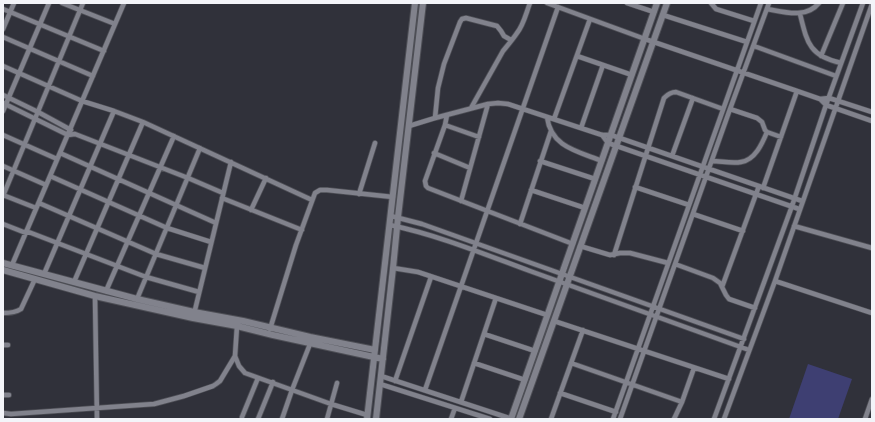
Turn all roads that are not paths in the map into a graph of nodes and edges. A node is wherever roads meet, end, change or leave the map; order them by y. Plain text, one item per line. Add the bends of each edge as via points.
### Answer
1 (14, 3) edge
2 (48, 3) edge
3 (62, 3) edge
4 (83, 3) edge
5 (124, 3) edge
6 (415, 3) edge
7 (423, 3) edge
8 (530, 3) edge
9 (627, 3) edge
10 (657, 3) edge
11 (667, 3) edge
12 (711, 3) edge
13 (761, 3) edge
14 (769, 3) edge
15 (819, 3) edge
16 (843, 3) edge
17 (863, 3) edge
18 (550, 4) edge
19 (872, 4) edge
20 (558, 7) junction
21 (3, 9) edge
22 (767, 9) junction
23 (80, 10) junction
24 (10, 12) junction
25 (654, 12) junction
26 (800, 14) junction
27 (663, 15) junction
28 (590, 19) junction
29 (754, 21) junction
30 (40, 24) junction
31 (115, 24) junction
32 (3, 29) edge
33 (3, 37) edge
34 (69, 37) junction
35 (645, 39) junction
36 (512, 40) junction
37 (653, 42) junction
38 (747, 42) junction
39 (754, 46) junction
40 (29, 49) junction
41 (104, 51) junction
42 (577, 56) junction
43 (821, 56) junction
44 (59, 62) junction
45 (841, 63) junction
46 (603, 65) junction
47 (3, 66) edge
48 (737, 70) junction
49 (19, 73) junction
50 (744, 73) junction
51 (93, 76) junction
52 (632, 76) junction
53 (836, 76) junction
54 (49, 86) junction
55 (797, 90) junction
56 (3, 95) edge
57 (8, 98) junction
58 (693, 98) junction
59 (829, 98) junction
60 (820, 99) junction
61 (838, 100) junction
62 (82, 101) junction
63 (4, 103) edge
64 (488, 104) junction
65 (826, 105) junction
66 (472, 108) junction
67 (523, 108) junction
68 (723, 108) junction
69 (835, 108) junction
70 (730, 109) junction
71 (3, 110) edge
72 (114, 111) junction
73 (38, 112) junction
74 (872, 112) edge
75 (447, 115) junction
76 (547, 117) junction
77 (35, 118) junction
78 (435, 118) junction
79 (554, 119) junction
80 (872, 121) edge
81 (143, 122) junction
82 (444, 125) junction
83 (409, 126) junction
84 (581, 128) junction
85 (70, 129) junction
86 (550, 131) junction
87 (767, 132) junction
88 (75, 134) junction
89 (3, 135) edge
90 (68, 135) junction
91 (602, 135) junction
92 (611, 135) junction
93 (174, 136) junction
94 (479, 137) junction
95 (781, 137) junction
96 (619, 138) junction
97 (375, 143) dead end
98 (608, 143) junction
99 (24, 144) junction
100 (100, 144) junction
101 (616, 146) junction
102 (200, 148) junction
103 (648, 148) junction
104 (60, 153) junction
105 (434, 153) junction
106 (129, 155) junction
107 (646, 156) junction
108 (672, 156) junction
109 (57, 159) junction
110 (602, 160) junction
111 (540, 161) junction
112 (712, 161) junction
113 (231, 162) junction
114 (3, 166) edge
115 (91, 166) junction
116 (160, 167) junction
117 (703, 167) junction
118 (470, 168) junction
119 (709, 169) junction
120 (14, 171) junction
121 (700, 175) junction
122 (50, 176) junction
123 (706, 177) junction
124 (188, 178) junction
125 (266, 178) junction
126 (119, 179) junction
127 (595, 179) junction
128 (46, 185) junction
129 (636, 187) junction
130 (761, 187) junction
131 (80, 190) junction
132 (531, 190) junction
133 (149, 192) junction
134 (359, 194) junction
135 (756, 194) junction
136 (3, 195) edge
137 (223, 196) junction
138 (393, 197) junction
139 (794, 198) junction
140 (312, 200) junction
141 (802, 201) junction
142 (109, 202) junction
143 (461, 202) junction
144 (39, 203) junction
145 (176, 205) junction
146 (689, 205) junction
147 (792, 206) junction
148 (36, 208) junction
149 (585, 208) junction
150 (799, 209) junction
151 (251, 210) junction
152 (487, 212) junction
153 (693, 214) junction
154 (69, 216) junction
155 (139, 216) junction
156 (391, 216) junction
157 (398, 217) junction
158 (216, 223) junction
159 (3, 224) edge
160 (520, 224) junction
161 (390, 225) junction
162 (397, 226) junction
163 (794, 226) junction
164 (98, 228) junction
165 (167, 228) junction
166 (302, 230) junction
167 (743, 231) junction
168 (26, 232) junction
169 (127, 242) junction
170 (211, 242) junction
171 (58, 243) junction
172 (476, 243) junction
173 (572, 244) junction
174 (580, 246) junction
175 (872, 248) edge
176 (474, 250) junction
177 (87, 254) junction
178 (156, 254) junction
179 (614, 255) junction
180 (3, 263) edge
181 (668, 263) junction
182 (675, 264) junction
183 (12, 265) junction
184 (117, 266) junction
185 (205, 268) junction
186 (393, 268) junction
187 (3, 270) edge
188 (44, 274) junction
189 (562, 274) junction
190 (146, 277) junction
191 (431, 277) junction
192 (570, 277) junction
193 (35, 279) junction
194 (775, 280) junction
195 (74, 282) junction
196 (559, 282) junction
197 (567, 284) junction
198 (461, 287) junction
199 (722, 287) junction
200 (106, 291) junction
201 (199, 292) junction
202 (95, 296) junction
203 (496, 298) junction
204 (137, 299) junction
205 (653, 307) junction
206 (754, 308) junction
207 (659, 309) junction
208 (3, 313) edge
209 (872, 313) edge
210 (650, 314) junction
211 (194, 315) junction
212 (547, 316) junction
213 (656, 317) junction
214 (554, 321) junction
215 (237, 326) junction
216 (270, 328) junction
217 (583, 330) junction
218 (484, 334) junction
219 (744, 339) junction
220 (310, 344) junction
221 (741, 347) junction
222 (638, 349) junction
223 (375, 350) junction
224 (749, 350) junction
225 (535, 351) junction
226 (644, 351) junction
227 (235, 356) junction
228 (374, 358) junction
229 (383, 359) junction
230 (474, 363) junction
231 (571, 363) junction
232 (694, 368) junction
233 (381, 376) junction
234 (258, 378) junction
235 (729, 379) junction
236 (525, 380) junction
237 (395, 381) junction
238 (273, 382) junction
239 (626, 382) junction
240 (337, 383) dead end
241 (380, 384) junction
242 (633, 385) junction
243 (292, 390) junction
244 (425, 390) junction
245 (560, 393) junction
246 (3, 395) edge
247 (9, 395) dead end
248 (872, 398) edge
249 (461, 402) junction
250 (682, 402) junction
251 (331, 404) junction
252 (96, 408) junction
253 (455, 408) junction
254 (616, 412) junction
255 (3, 413) edge
256 (11, 417) edge
257 (367, 417) edge
258 (242, 418) dead end
259 (622, 418) edge
260 (96, 419) edge
261 (258, 419) edge
262 (282, 419) edge
263 (327, 419) edge
264 (376, 419) edge
265 (451, 419) edge
266 (490, 419) edge
267 (511, 419) edge
268 (519, 419) edge
269 (551, 419) edge
270 (613, 419) edge
271 (674, 419) edge
272 (714, 419) edge
273 (724, 419) edge
274 (865, 419) edge

1 - 24 street
2 - 30 street
3 - 23 street
4 - 23 street
5 - 31 street
6 - 138 street
7 - 83 street
8 - 36 street via 521,27
9 - 25 street
10 - 25 street
11 - 27 street
12 - 29 street via 716,8
13 - 29 street
14 - 22 street
15 - 26 street via 813,9
16 - 43 street
17 - 45 street
18 - 20 street
19 - 61 street
20 - 28 street
20 - 67 street
21 - 24 street
22 - 26 street
22 - 39 street
23 - 31 street
23 - 34 street
24 - 30 street
24 - 32 street
25 - 35 street
26 - 43 street via 808,44
27 - 37 street
27 - 38 street
28 - 35 street
28 - 42 street
29 - 38 street
30 - 34 street
30 - 40 street
31 - 41 street
33 - 40 street
34 - 41 street
34 - 44 street
35 - 37 street
35 - 52 street
36 - 66 street via 503,51
36 - 78 street via 504,36 497,26 462,19 444,64
37 - 48 street
37 - 96 street
38 - 48 street
39 - 50 street
39 - 53 street
40 - 44 street
40 - 49 street
41 - 51 street
42 - 46 street
42 - 79 street
43 - 45 street
44 - 51 street
44 - 54 street
45 - 53 street
46 - 52 street
46 - 84 street
47 - 49 street
48 - 50 street
48 - 68 street
49 - 54 street
49 - 57 street
50 - 55 street
50 - 70 street
51 - 62 street
52 - 92 street
53 - 59 street
54 - 62 street
54 - 73 street
55 - 60 street
55 - 95 street
56 - 57 street
57 - 63 street
57 - 73 street
58 - 68 street
58 - 103 street via 672,92 664,98
58 - 108 street
59 - 60 street
59 - 61 street
59 - 65 street
60 - 65 street
61 - 69 street
61 - 74 street
62 - 72 street
62 - 85 street
63 - 71 street
63 - 77 street
64 - 66 street
64 - 67 street via 508,104
64 - 94 street
65 - 69 street
65 - 139 street
66 - 75 street
67 - 76 street
67 - 152 street
68 - 117 street
69 - 80 street
69 - 141 street
70 - 87 street via 760,120
70 - 112 street
72 - 81 street
72 - 100 street
73 - 77 street
73 - 85 street
75 - 78 street
75 - 82 street
76 - 79 street
76 - 86 street
77 - 90 street
77 - 99 street
78 - 83 street
79 - 84 street
81 - 93 street
81 - 106 street
82 - 94 street
82 - 105 street
83 - 157 street
84 - 91 street
85 - 88 street
85 - 90 street
86 - 110 street via 562,144
86 - 111 street
87 - 95 street
87 - 112 street via 756,153 746,161
88 - 90 street
88 - 100 street
89 - 99 street
90 - 104 street
91 - 92 street
91 - 98 street
92 - 96 street
92 - 98 street
93 - 102 street
93 - 116 street
94 - 118 street
95 - 130 street
96 - 101 street
96 - 103 street
97 - 134 street
98 - 101 street
98 - 110 street
99 - 109 street
99 - 120 street
100 - 106 street
100 - 115 street
101 - 107 street
101 - 174 street
102 - 113 street
102 - 124 street
103 - 107 street
103 - 108 street
104 - 109 street
104 - 115 street
105 - 118 street
105 - 143 street via 425,181 426,186
106 - 116 street
106 - 126 street
107 - 121 street
107 - 129 street
108 - 117 street
109 - 122 street
110 - 127 street
111 - 127 street
111 - 132 street
112 - 119 street
113 - 125 street
113 - 137 street
114 - 120 street
115 - 126 street
115 - 131 street
116 - 124 street
116 - 133 street
117 - 119 street
117 - 121 street
118 - 143 street
119 - 123 street
119 - 130 street
120 - 128 street
120 - 136 street
121 - 123 street
121 - 146 street
122 - 128 street
122 - 131 street
123 - 135 street
123 - 153 street
124 - 137 street
124 - 145 street
125 - 140 street
125 - 151 street
126 - 133 street
126 - 142 street
127 - 149 street
128 - 144 street
129 - 146 street
129 - 179 street
130 - 135 street
130 - 139 street
131 - 142 street
131 - 154 street
132 - 149 street
132 - 160 street
133 - 145 street
133 - 155 street
134 - 138 street
134 - 140 street via 320,190 315,193
135 - 147 street
135 - 167 street
136 - 148 street
137 - 151 street
137 - 158 street
138 - 156 street
139 - 141 street
139 - 147 street
140 - 166 street
141 - 150 street
142 - 155 street
142 - 164 street
143 - 152 street
144 - 148 street
144 - 154 street
145 - 158 street
145 - 165 street
146 - 181 street
147 - 150 street
147 - 206 street
148 - 168 street
149 - 173 street
150 - 163 street
151 - 166 street
152 - 160 street
152 - 172 street
153 - 167 street
153 - 182 street
154 - 164 street
154 - 171 street
155 - 165 street
155 - 169 street
156 - 157 street
156 - 161 street
157 - 162 street
157 - 172 street
158 - 170 street
159 - 168 street
160 - 173 street
161 - 162 street
161 - 223 street
162 - 176 street
162 - 186 street
163 - 175 street
163 - 194 street
164 - 169 street
164 - 177 street
165 - 170 street
165 - 178 street
166 - 216 street
167 - 199 street
168 - 171 street
168 - 183 street
169 - 178 street
169 - 184 street
170 - 185 street
171 - 177 street
171 - 188 street
172 - 176 street
172 - 189 street
173 - 189 street
174 - 179 street
174 - 192 street
176 - 196 street
176 - 198 street
177 - 184 street
177 - 195 street
178 - 185 street
178 - 190 street
179 - 181 street via 630,253
180 - 183 street
181 - 205 street
182 - 199 street via 714,278
182 - 207 street
183 - 188 street
184 - 190 street
184 - 200 street
185 - 201 street
186 - 191 street
186 - 229 street
187 - 193 street
188 - 195 street
189 - 192 street
189 - 196 street
190 - 201 street
190 - 204 street
191 - 198 street
191 - 237 street
192 - 197 street
192 - 205 street
193 - 202 street
193 - 208 street via 21,309
194 - 209 street
194 - 224 street
195 - 200 street
196 - 197 street
196 - 212 street
197 - 210 street
197 - 214 street
198 - 203 street
198 - 244 street
199 - 206 street via 729,299
200 - 204 street
201 - 211 street
202 - 211 street
202 - 252 street
203 - 212 street
203 - 218 street
204 - 211 street
205 - 207 street
205 - 210 street
206 - 219 street
207 - 213 street
207 - 219 street
210 - 213 street
210 - 222 street
211 - 215 street
211 - 216 street via 243,321
212 - 225 street
213 - 221 street
213 - 226 street
214 - 217 street
214 - 268 street
215 - 220 street
215 - 227 street
216 - 223 street
217 - 222 street
217 - 231 street
218 - 225 street
218 - 230 street
219 - 221 street
220 - 228 street
220 - 243 street
221 - 224 street
221 - 235 street
222 - 226 street
222 - 239 street
223 - 228 street
224 - 273 street
225 - 236 street
226 - 232 street
226 - 242 street
227 - 234 street via 245,373
227 - 252 street via 220,381 213,386 154,404
228 - 229 street
228 - 257 street
229 - 233 street
230 - 236 street
230 - 249 street
231 - 239 street
231 - 245 street
232 - 235 street
232 - 250 street
233 - 237 street
233 - 241 street
234 - 238 street
234 - 258 street
235 - 272 street
236 - 267 street
237 - 244 street
238 - 243 street
238 - 261 street
239 - 242 street
239 - 254 street
240 - 251 street
241 - 253 street
241 - 264 street
242 - 250 street
242 - 259 street
243 - 251 street
243 - 262 street
244 - 249 street
245 - 254 street
245 - 269 street
246 - 247 street
248 - 274 street
249 - 267 street
250 - 271 street
251 - 257 street
251 - 263 street
252 - 256 street
252 - 260 street
253 - 265 street
253 - 266 street
254 - 270 street
255 - 256 street

